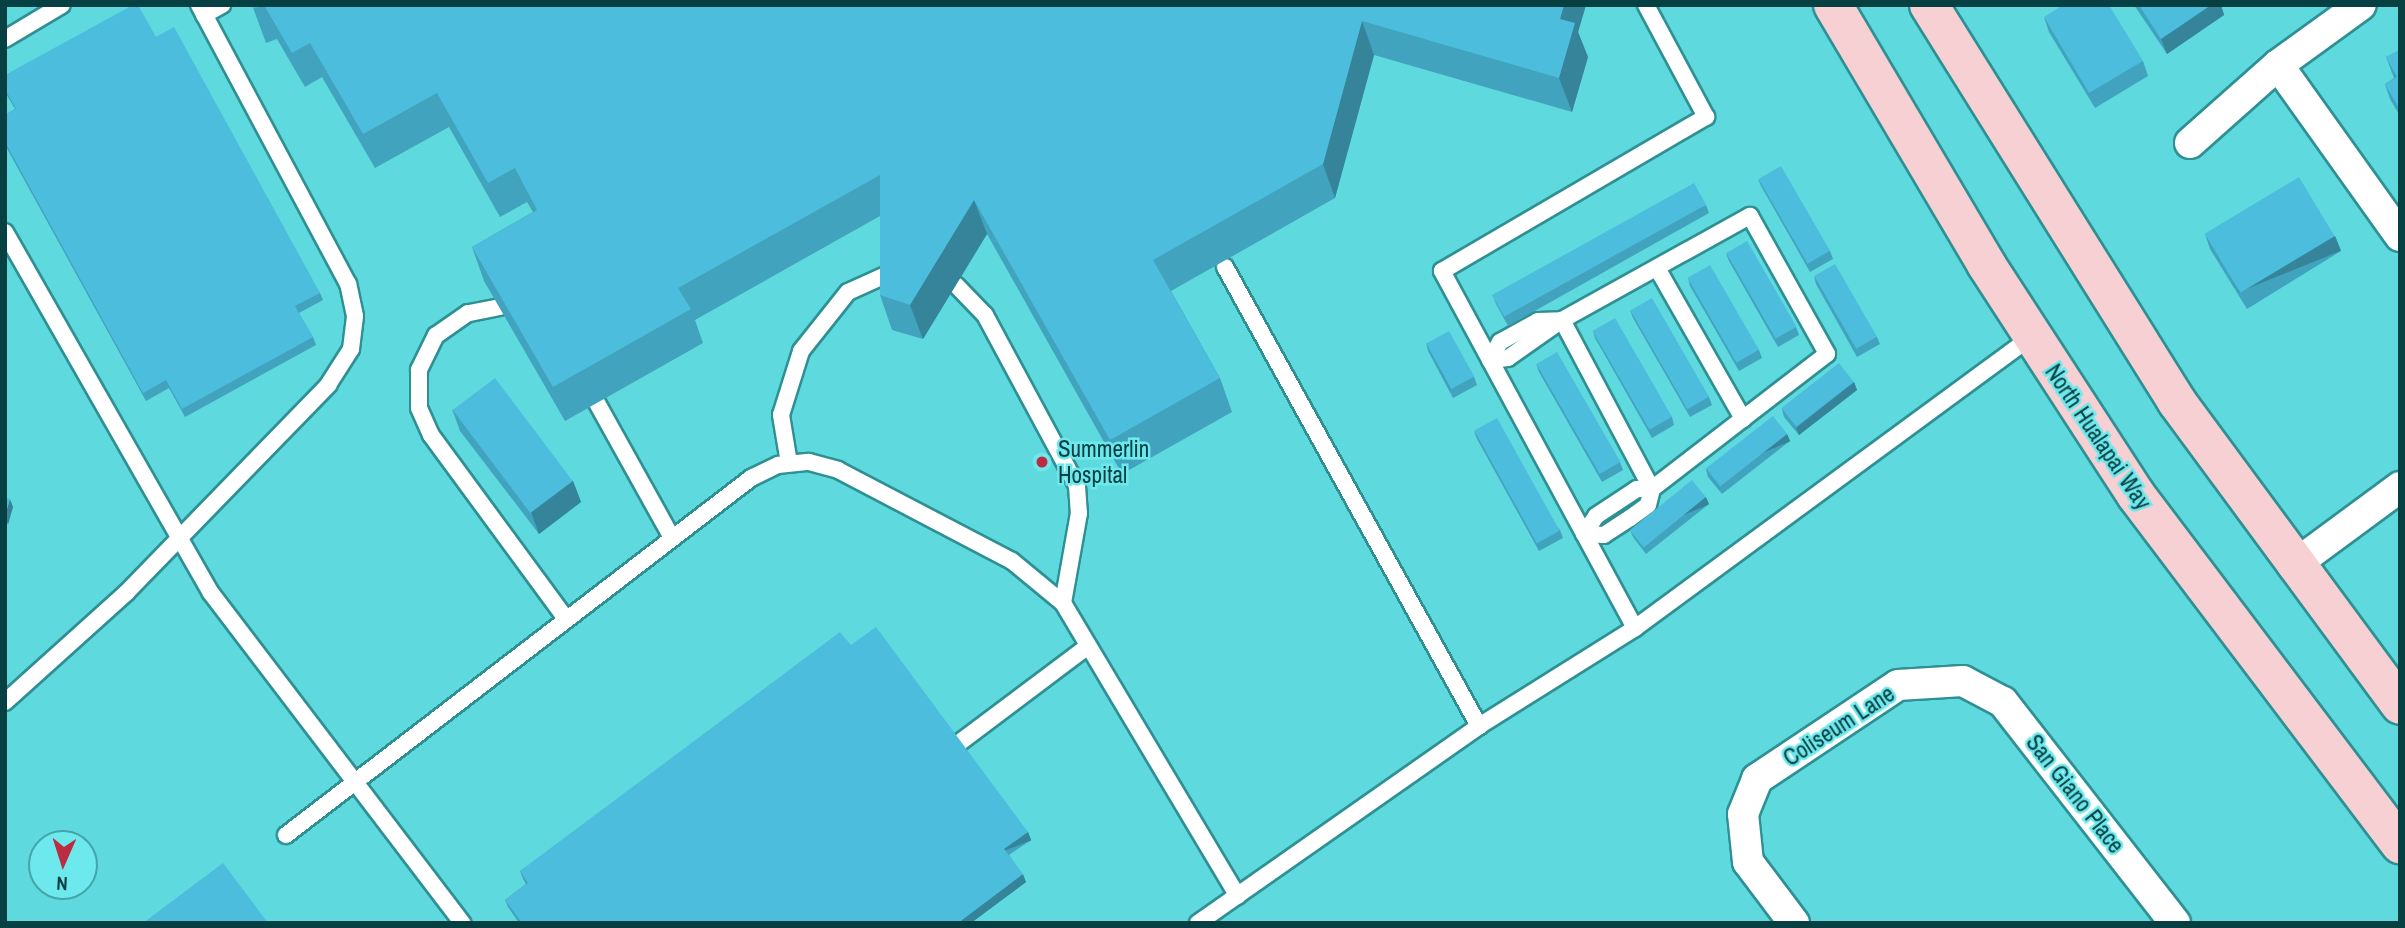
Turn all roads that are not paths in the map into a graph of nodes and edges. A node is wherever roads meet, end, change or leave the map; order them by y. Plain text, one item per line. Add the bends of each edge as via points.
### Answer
1 (62, 5) edge
2 (222, 5) edge
3 (1646, 5) edge
4 (1833, 5) edge
5 (1929, 5) edge
6 (2361, 5) edge
7 (201, 10) edge
8 (5, 38) edge
9 (2278, 65) junction
10 (2190, 144) dead end
11 (5, 232) edge
12 (2400, 236) edge
13 (1225, 267) dead end
14 (1657, 268) junction
15 (892, 272) edge
16 (956, 285) dead end
17 (499, 307) edge
18 (1562, 320) junction
19 (2031, 337) junction
20 (1490, 360) junction
21 (597, 403) edge
22 (1743, 419) junction
23 (789, 463) junction
24 (2400, 487) edge
25 (1652, 489) junction
26 (1584, 534) junction
27 (176, 537) junction
28 (672, 538) junction
29 (2293, 566) junction
30 (1063, 603) junction
31 (566, 619) junction
32 (1635, 628) junction
33 (1087, 648) junction
34 (1962, 681) joint
35 (5, 702) edge
36 (2400, 705) edge
37 (1479, 726) junction
38 (959, 743) edge
39 (354, 781) junction
40 (286, 835) dead end
41 (2400, 844) edge
42 (1238, 896) junction
43 (463, 923) edge
44 (1198, 923) edge
45 (1794, 923) edge
46 (2175, 923) edge

1 - 8 lane
2 - 7 lane
3 - 20 lane via 1706,117 1442,271
4 - 19 main road, North Hualapai Way
5 - 29 main road via 2049,205
6 - 9 street
7 - 27 lane via 348,284 355,328 335,377
9 - 10 street
9 - 12 street
11 - 27 lane
13 - 37 lane
14 - 18 lane
14 - 22 lane
14 - 22 lane via 1750,216 1827,354
15 - 23 lane via 848,292 801,351 781,415
16 - 30 lane via 985,315 1074,477 1079,513
17 - 31 lane via 468,313 436,335 419,370 419,408 431,435
18 - 20 lane via 1508,358
18 - 25 lane
19 - 32 lane
19 - 41 main road, North Hualapai Way via 2169,540
20 - 26 lane
21 - 28 lane
22 - 25 lane
23 - 28 lane via 760,472
23 - 30 lane via 838,470 1012,561
24 - 29 street
25 - 26 lane via 1648,505 1630,518 1604,535
26 - 32 lane
27 - 35 lane via 127,592
27 - 39 lane via 211,593
28 - 31 lane
29 - 36 main road
30 - 33 lane
31 - 39 lane
32 - 37 lane
33 - 38 lane
33 - 42 lane
34 - 45 street, Coliseum Lane via 1898,685 1757,779 1743,814 1748,862
34 - 46 street, San Giano Place via 2003,702
37 - 42 lane
39 - 40 lane
39 - 43 lane
42 - 44 lane

